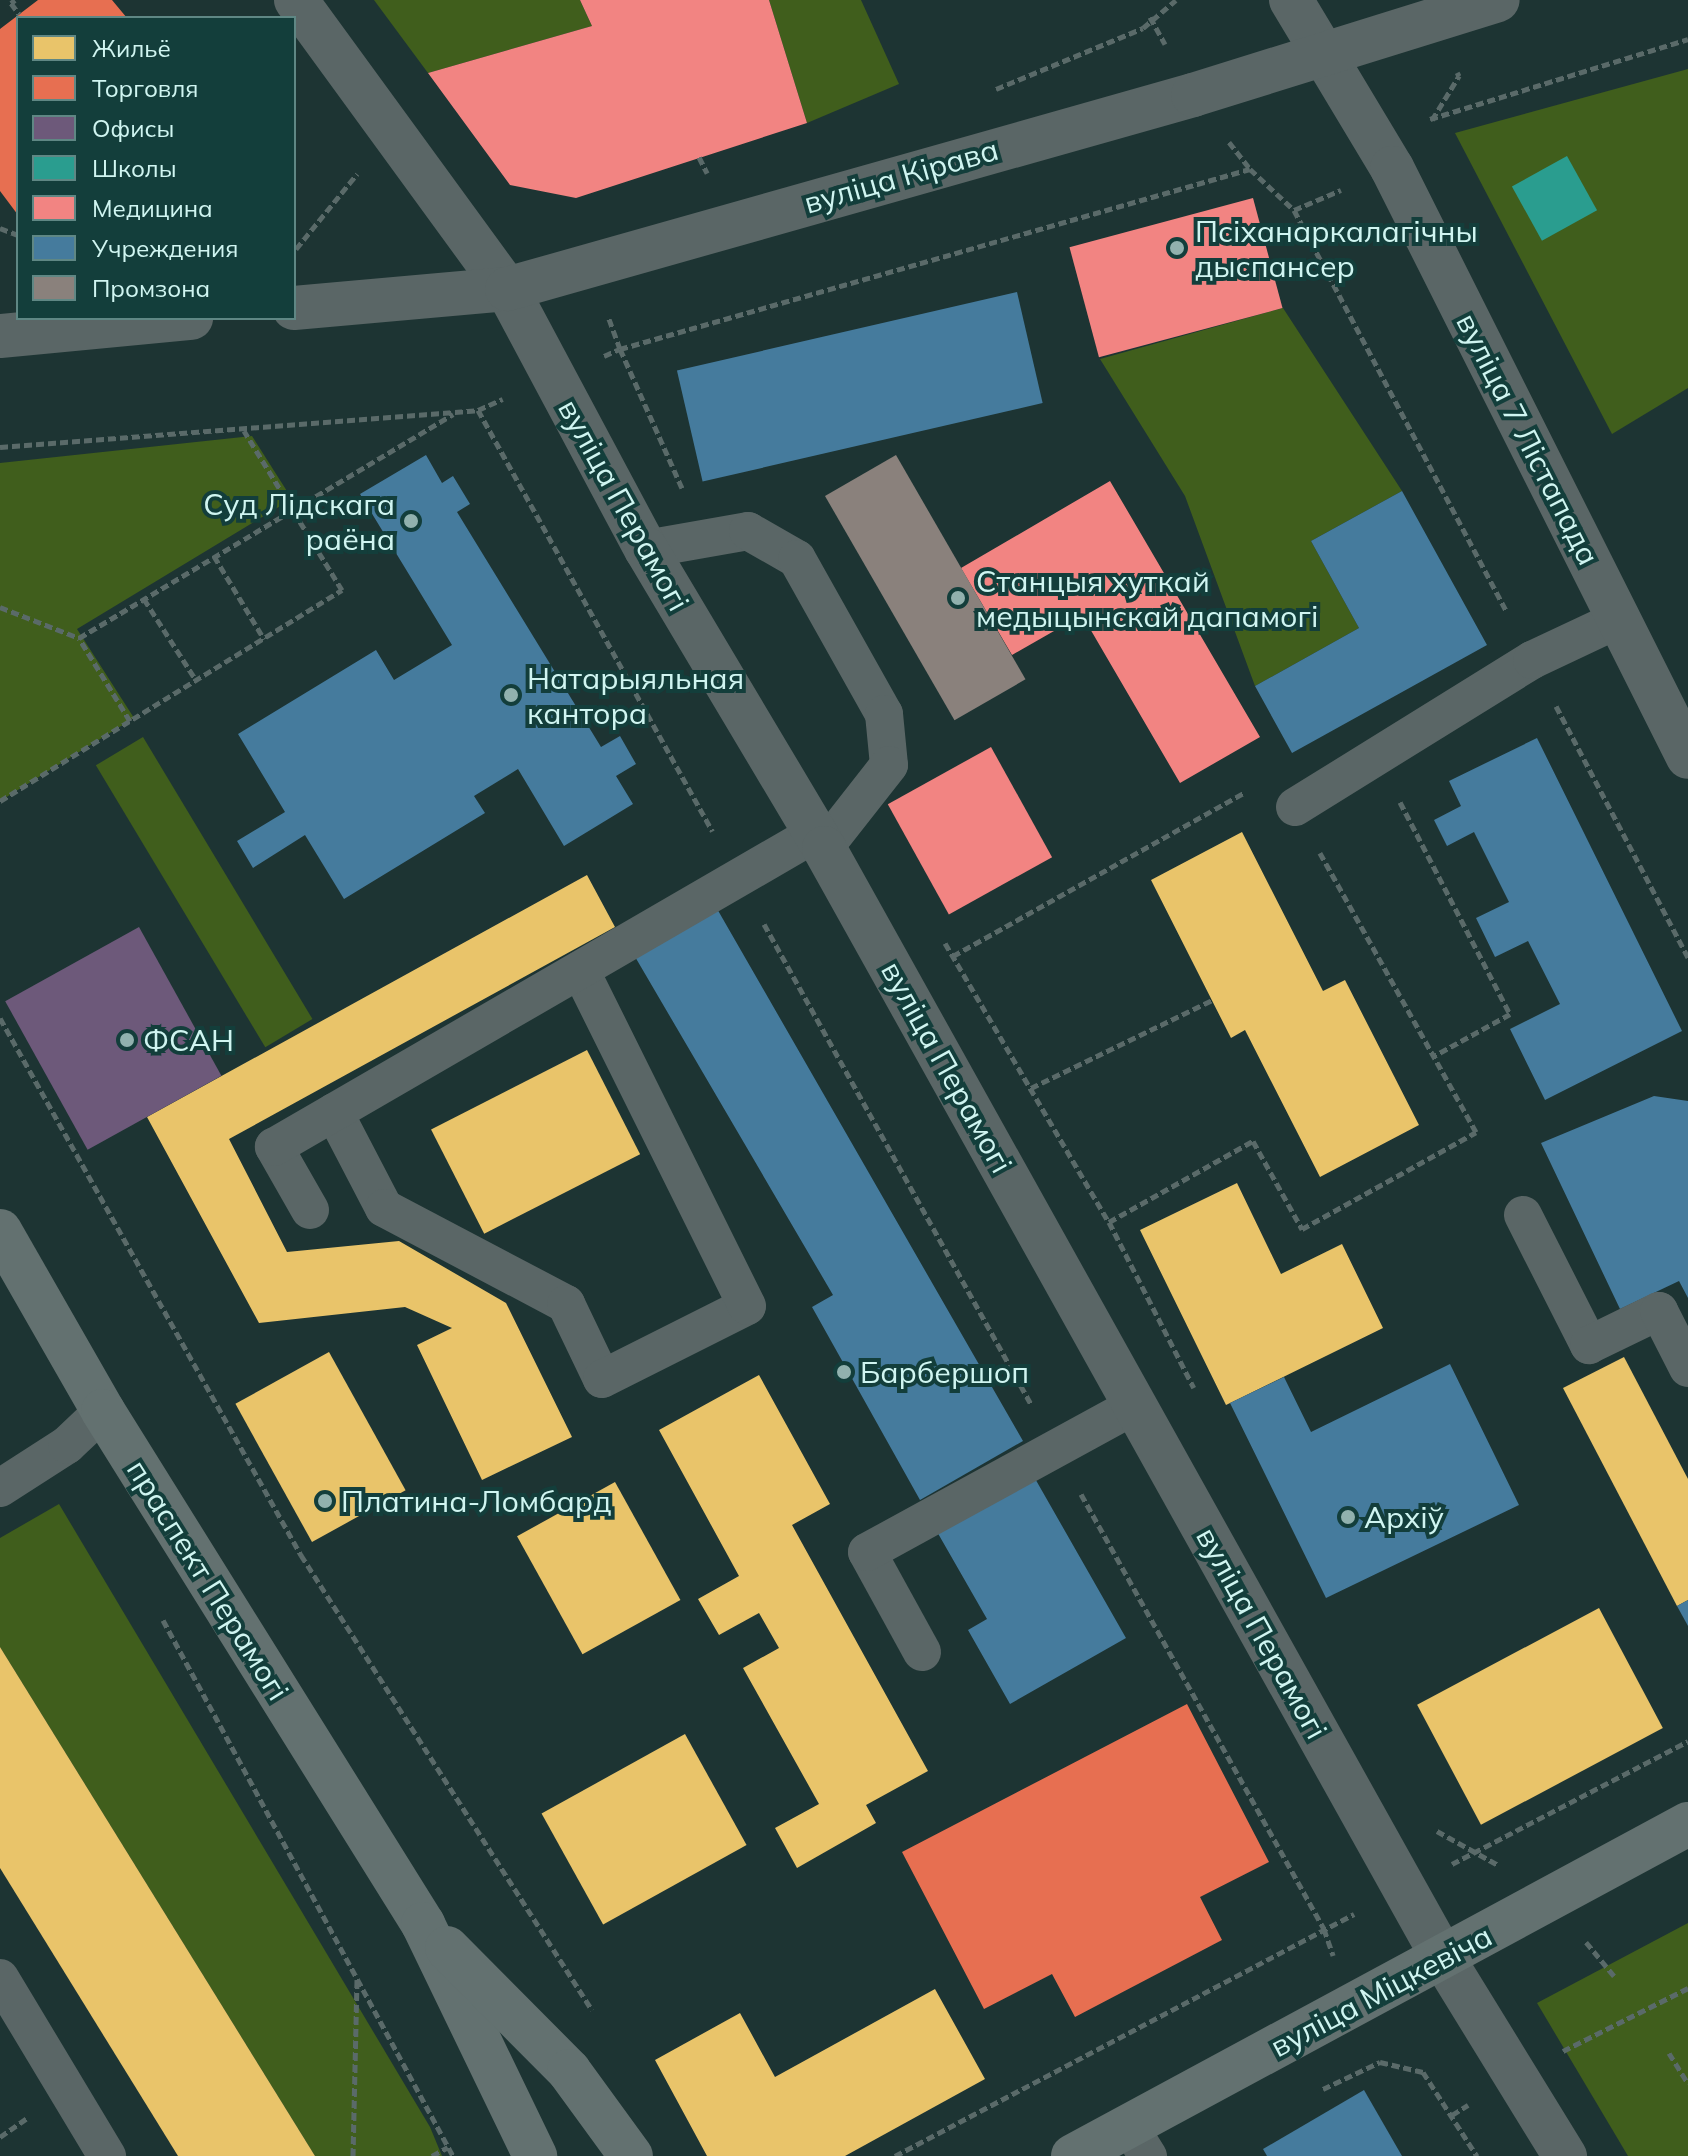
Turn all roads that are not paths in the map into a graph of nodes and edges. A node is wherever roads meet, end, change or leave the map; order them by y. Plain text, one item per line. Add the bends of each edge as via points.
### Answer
1 (296, 0) edge
2 (1291, 0) edge
3 (1498, 0) edge
4 (1324, 56) junction
5 (507, 289) junction
6 (296, 308) edge
7 (170, 320) edge
8 (0, 336) edge
9 (646, 549) junction
10 (1619, 619) junction
11 (1688, 757) edge
12 (1295, 807) road end
13 (820, 840) junction
14 (580, 970) junction
15 (334, 1112) junction
16 (310, 1210) dead end
17 (1523, 1215) dead end
18 (0, 1231) edge
19 (1688, 1368) edge
20 (1135, 1405) junction
21 (103, 1411) junction
22 (0, 1488) edge
23 (922, 1652) dead end
24 (1688, 1824) edge
25 (423, 1924) junction
26 (1443, 1958) junction
27 (0, 1978) edge
28 (1138, 2141) edge
29 (107, 2156) edge
30 (535, 2156) edge
31 (631, 2156) edge
32 (1073, 2156) edge
33 (1565, 2156) edge

1 - 5 street, вуліца Перамогі
2 - 4 street, вуліца 7 Лістапада
3 - 4 street, вуліца Кірава
4 - 5 street, вуліца Кірава
4 - 10 street, вуліца 7 Лістапада via 1392,168
5 - 6 street, вуліца Кірава
5 - 9 street, вуліца Перамогі
7 - 8 street
9 - 13 street, вуліца Перамогі
9 - 13 lane via 748,531 797,559 884,714 889,765
10 - 11 street, вуліца 7 Лістапада
10 - 12 lane via 1532,660
13 - 14 lane via 738,878
13 - 20 street, вуліца Перамогі
14 - 15 lane
14 - 15 lane via 747,1306 602,1379 566,1304 384,1208
15 - 16 lane via 274,1147
17 - 19 lane via 1589,1345 1659,1311
18 - 21 main road, праспект Перамогі
20 - 23 lane via 867,1552
20 - 26 street, вуліца Перамогі
21 - 22 lane via 67,1445
21 - 25 main road, праспект Перамогі
24 - 26 main road, вуліца Міцкевіча
25 - 30 main road, праспект Перамогі
25 - 31 main road, праспект Перамогі via 569,2071
26 - 28 main road, вуліца Міцкевіча via 1351,2007
26 - 33 street, вуліца Перамогі
27 - 29 lane
28 - 32 main road, вуліца Міцкевіча

